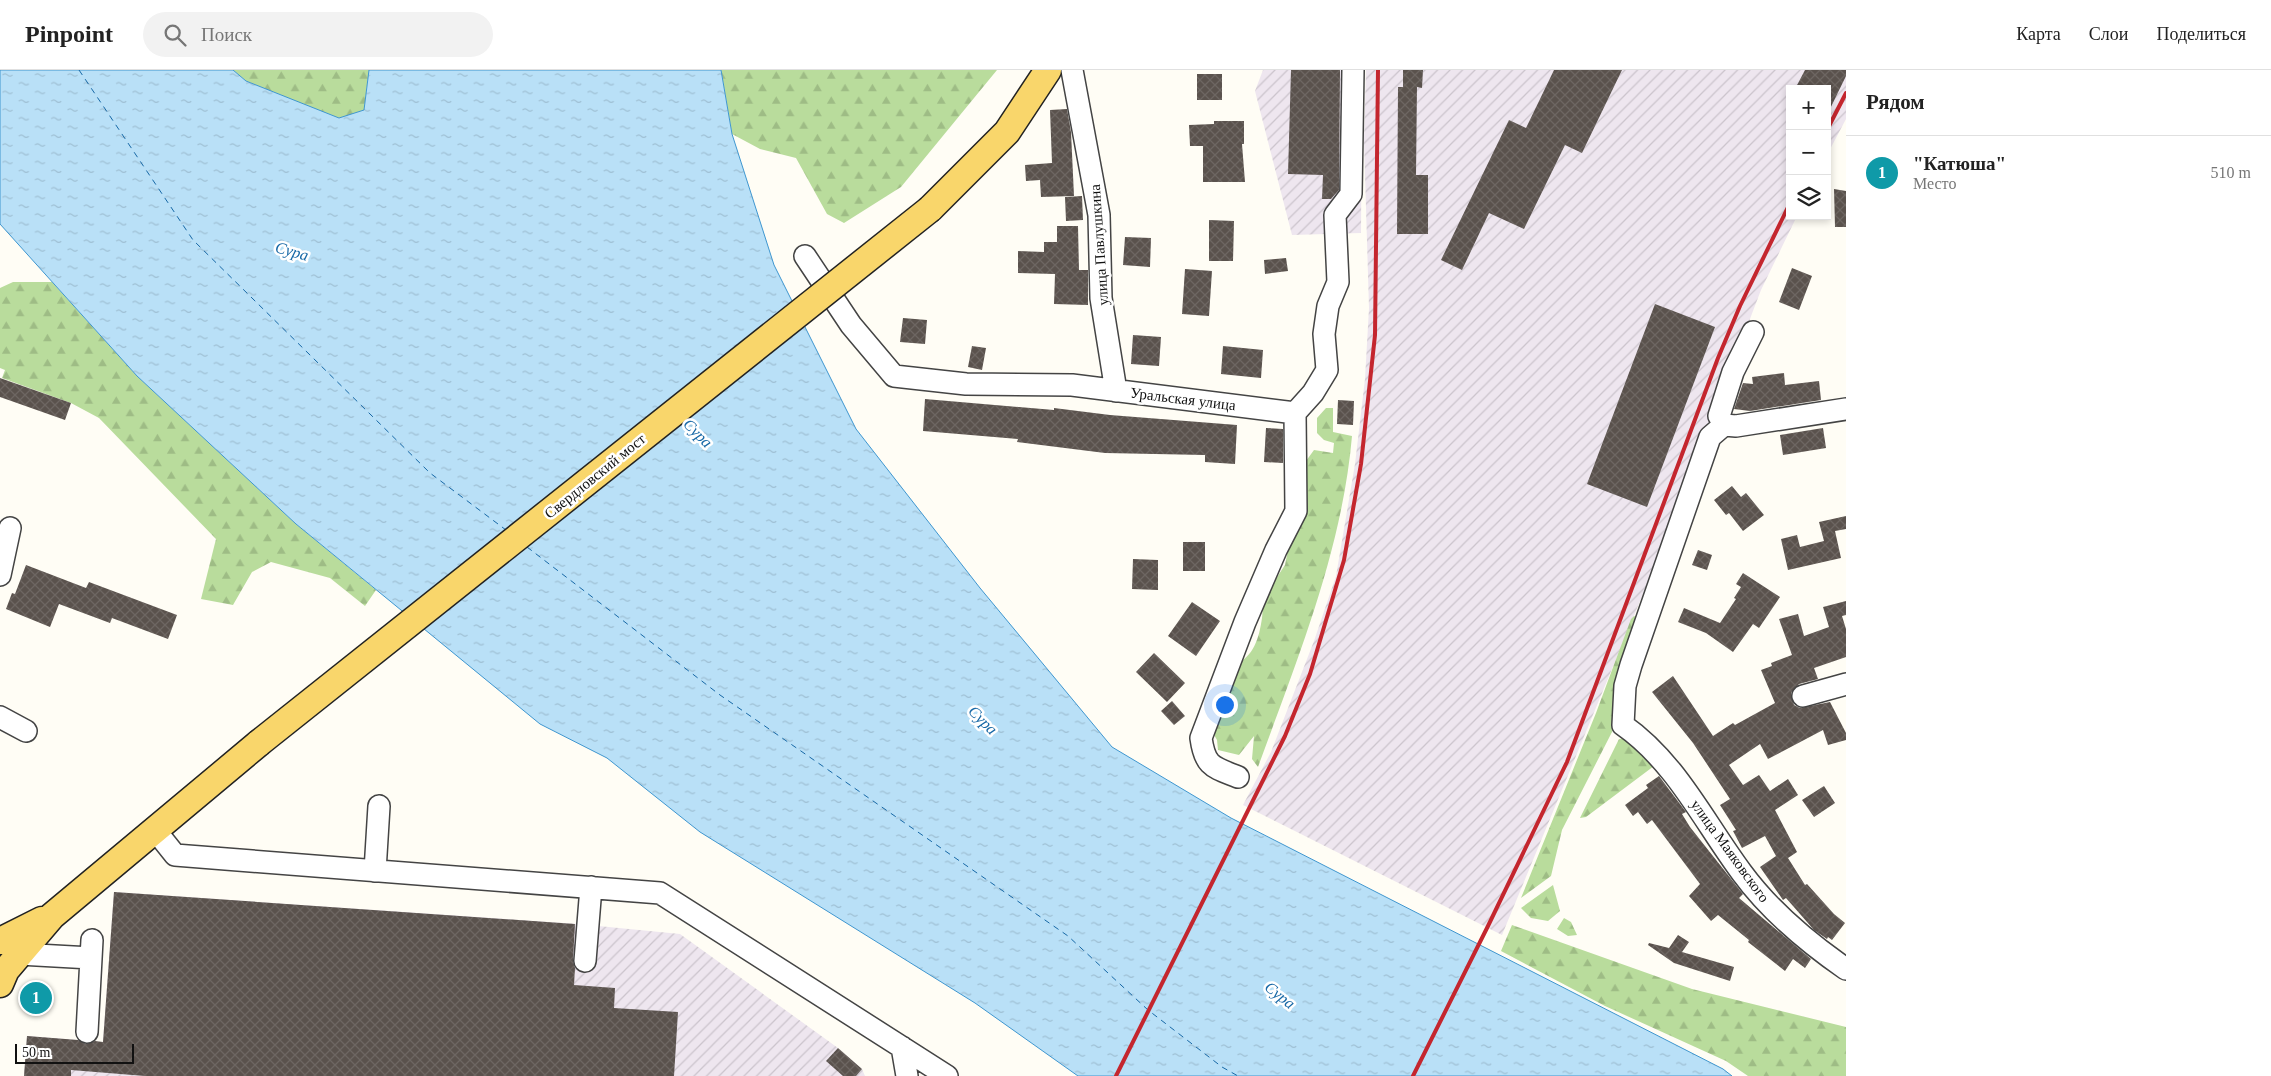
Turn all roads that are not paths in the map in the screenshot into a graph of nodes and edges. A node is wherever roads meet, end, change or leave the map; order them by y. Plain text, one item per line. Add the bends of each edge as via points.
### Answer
1 (1048, 70) edge
2 (1072, 70) edge
3 (1353, 70) edge
4 (805, 256) dead end
5 (1753, 332) dead end
6 (1116, 391) junction
7 (1846, 409) edge
8 (1295, 413) junction
9 (1730, 426) junction
10 (10, 528) dead end
11 (0, 575) edge
12 (1846, 684) edge
13 (1803, 696) dead end
14 (0, 717) edge
15 (26, 731) dead end
16 (1238, 777) dead end
17 (379, 806) dead end
18 (155, 830) junction
19 (375, 870) junction
20 (591, 888) junction
21 (10, 947) edge
22 (585, 961) dead end
23 (1846, 969) edge
24 (0, 984) edge
25 (87, 1032) dead end
26 (902, 1047) junction
27 (908, 1076) edge
28 (947, 1076) edge

1 - 18 main road, Свердловский мост, bridge via 1007,132 930,209 259,743
2 - 6 street, улица Павлушкина via 1099,215 1101,298
3 - 8 street via 1351,194 1335,215 1338,282 1328,306 1325,325 1327,370 1314,393
4 - 6 street, Уральская улица via 851,324 894,376 966,384 1072,385
5 - 9 street via 1733,372 1719,416
6 - 8 street, Уральская улица
7 - 9 street
8 - 16 street via 1296,511 1245,622 1201,738 1203,752 1212,767
9 - 23 street, улица Маяковского via 1710,437 1630,664 1623,725 1644,739 1670,770 1768,906 1819,951
10 - 11 street
12 - 13 street
14 - 15 street
17 - 19 street
18 - 19 street via 175,855
18 - 21 main road, Свердловский мост
19 - 20 street
20 - 22 street
20 - 26 street via 660,893
21 - 24 main road, Свердловский мост
21 - 25 street via 91,949
26 - 27 street
26 - 28 street

